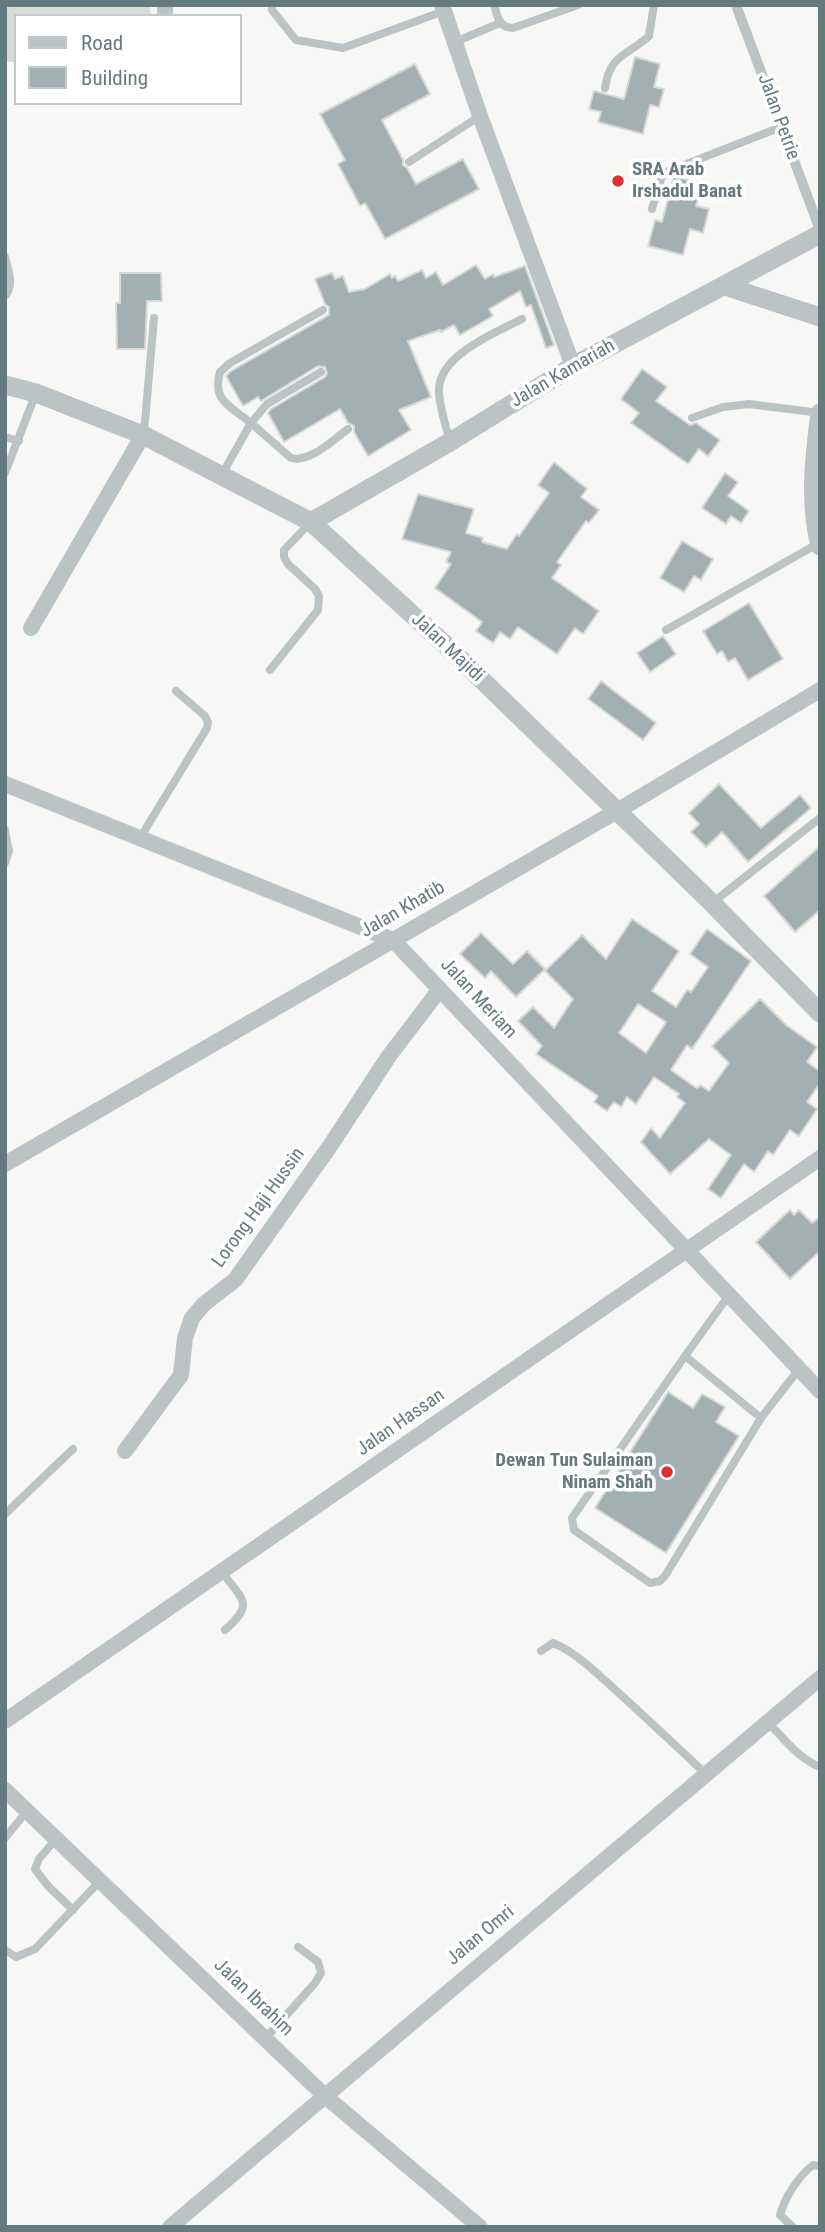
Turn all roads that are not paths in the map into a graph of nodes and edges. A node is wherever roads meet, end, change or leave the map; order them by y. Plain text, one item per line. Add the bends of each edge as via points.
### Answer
1 (272, 5) edge
2 (494, 5) edge
3 (578, 5) edge
4 (654, 5) edge
5 (736, 5) edge
6 (443, 8) edge
7 (500, 23) junction
8 (455, 41) junction
9 (604, 88) dead end
10 (480, 116) junction
11 (781, 127) junction
12 (409, 162) dead end
13 (652, 209) dead end
14 (820, 232) edge
15 (5, 257) edge
16 (725, 286) junction
17 (5, 296) edge
18 (323, 310) dead end
19 (820, 317) edge
20 (155, 318) dead end
21 (522, 319) dead end
22 (573, 366) junction
23 (321, 372) dead end
24 (5, 385) edge
25 (36, 393) junction
26 (820, 413) edge
27 (692, 418) dead end
28 (251, 423) junction
29 (348, 429) dead end
30 (143, 435) junction
31 (5, 437) edge
32 (19, 441) junction
33 (450, 442) junction
34 (5, 473) edge
35 (221, 476) junction
36 (311, 522) junction
37 (819, 545) edge
38 (31, 628) dead end
39 (666, 630) dead end
40 (270, 670) dead end
41 (820, 690) edge
42 (176, 691) dead end
43 (7, 789) edge
44 (617, 811) junction
45 (820, 818) edge
46 (5, 830) edge
47 (140, 838) junction
48 (5, 863) edge
49 (712, 903) junction
50 (393, 940) junction
51 (440, 989) junction
52 (820, 1013) edge
53 (820, 1158) edge
54 (5, 1164) edge
55 (686, 1249) junction
56 (729, 1295) junction
57 (685, 1356) junction
58 (799, 1369) junction
59 (820, 1391) edge
60 (761, 1418) junction
61 (73, 1448) dead end
62 (125, 1451) dead end
63 (5, 1514) edge
64 (222, 1572) junction
65 (225, 1630) dead end
66 (541, 1651) dead end
67 (820, 1678) edge
68 (5, 1721) edge
69 (768, 1722) junction
70 (820, 1767) edge
71 (705, 1774) junction
72 (5, 1790) edge
73 (27, 1811) junction
74 (5, 1838) edge
75 (56, 1839) junction
76 (100, 1881) junction
77 (73, 1910) junction
78 (298, 1947) dead end
79 (5, 1950) edge
80 (265, 2039) junction
81 (325, 2096) junction
82 (820, 2166) edge
83 (170, 2227) edge
84 (481, 2227) edge
85 (793, 2227) edge

1 - 6 lane via 296,40 343,48
2 - 7 lane
3 - 7 lane via 513,28
4 - 9 lane via 649,36 612,64
5 - 11 street, Jalan Petrie
6 - 8 street
7 - 8 lane
8 - 10 street
10 - 12 lane
10 - 22 street
11 - 13 lane via 666,172
11 - 14 street, Jalan Petrie
14 - 16 street, Jalan Kamariah
15 - 17 lane via 11,281
16 - 19 street
16 - 22 street, Jalan Kamariah
18 - 28 lane via 220,372 220,398
20 - 30 lane
21 - 33 lane via 474,345 450,362 442,375 438,391
22 - 33 street, Jalan Kamariah
23 - 28 lane via 267,404
24 - 25 street, Jalan Majidi
25 - 30 street, Jalan Majidi
25 - 32 lane
26 - 27 lane via 749,404
26 - 37 street via 813,488
28 - 29 lane via 298,460
28 - 35 lane
30 - 35 street, Jalan Majidi
30 - 38 street
31 - 32 lane
32 - 34 lane
33 - 36 street, Jalan Kamariah
35 - 36 street, Jalan Majidi
36 - 40 lane via 284,550 284,557 315,589 318,610
36 - 44 street, Jalan Majidi
37 - 39 lane
41 - 44 street, Jalan Khatib
42 - 47 lane via 205,716 207,728
43 - 47 street, Jalan Meriam
44 - 49 street, Jalan Majidi
44 - 50 street, Jalan Khatib
45 - 49 lane
46 - 48 lane via 9,851
47 - 50 street, Jalan Meriam
49 - 52 street, Jalan Majidi
50 - 51 street, Jalan Meriam
50 - 54 street, Jalan Khatib
51 - 55 street, Jalan Meriam
51 - 62 street, Lorong Haji Hussin via 235,1280 192,1318 181,1375
53 - 55 street, Jalan Hassan
55 - 56 street, Jalan Meriam
55 - 64 street, Jalan Hassan
56 - 57 lane
56 - 58 street, Jalan Meriam
57 - 60 lane
57 - 60 lane via 572,1518 574,1530 650,1583 660,1581
58 - 59 street, Jalan Meriam
58 - 60 lane
61 - 63 lane
64 - 65 lane via 244,1607 242,1615
64 - 68 street, Jalan Hassan
66 - 71 lane via 553,1643 575,1655
67 - 69 street, Jalan Omri
69 - 70 lane via 796,1752
69 - 71 street, Jalan Omri
71 - 81 street, Jalan Omri
72 - 73 street, Jalan Ibrahim
73 - 74 lane
73 - 75 street, Jalan Ibrahim
75 - 76 street, Jalan Ibrahim
75 - 77 lane via 35,1869
76 - 77 lane
76 - 80 street, Jalan Ibrahim
77 - 79 lane via 35,1949 16,1957
78 - 80 lane via 318,1962 321,1973
80 - 81 street, Jalan Ibrahim
81 - 83 street, Jalan Omri
81 - 84 street, Jalan Ibrahim
82 - 85 lane via 805,2171 783,2203 779,2215

